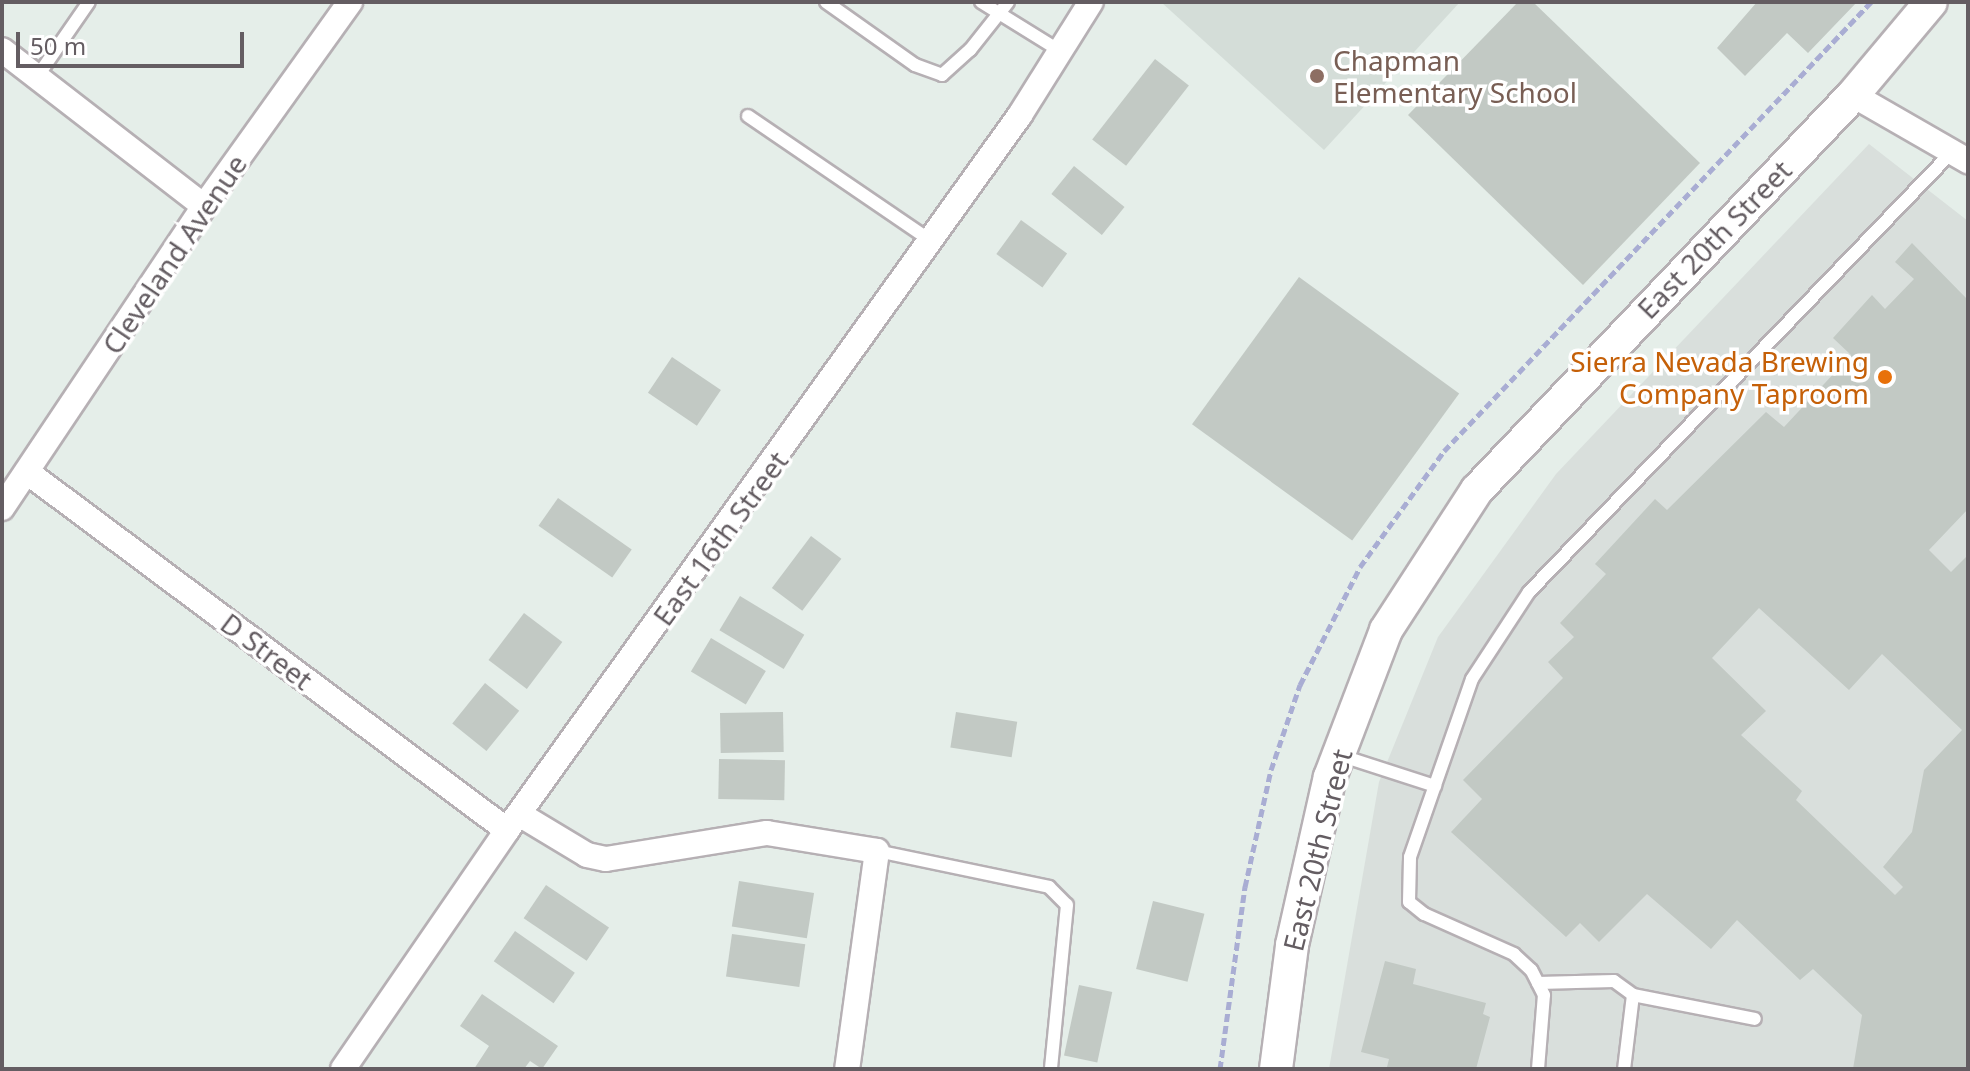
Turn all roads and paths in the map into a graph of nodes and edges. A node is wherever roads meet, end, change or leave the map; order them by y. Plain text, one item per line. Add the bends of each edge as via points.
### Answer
1 (89, 2) edge
2 (350, 2) edge
3 (826, 2) edge
4 (981, 2) edge
5 (1008, 2) edge
6 (1091, 2) edge
7 (1931, 2) edge
8 (1957, 2) edge
9 (999, 15) junction
10 (2, 50) edge
11 (1060, 51) junction
12 (37, 77) junction
13 (1853, 95) junction
14 (748, 116) dead end
15 (1960, 156) edge
16 (204, 206) junction
17 (931, 241) junction
18 (27, 472) junction
19 (2, 508) edge
20 (1338, 755) junction
21 (1435, 786) junction
22 (513, 822) junction
23 (877, 851) junction
24 (1538, 983) junction
25 (1633, 995) junction
26 (1755, 1019) dead end
27 (343, 1069) edge
28 (847, 1069) edge
29 (1051, 1069) edge
30 (1276, 1069) edge
31 (1538, 1069) edge
32 (1624, 1069) edge

1 - 12 lane
2 - 16 street, Cleveland Avenue
3 - 9 lane via 915,65 942,75
4 - 9 lane
5 - 9 lane
6 - 11 street, East 16th Street
7 - 13 street, East 20th Street
8 - 13 street, East 20th Street
9 - 11 lane
10 - 12 street
11 - 17 street, East 16th Street
12 - 16 street
13 - 15 street
13 - 20 street, East 20th Street via 1477,490 1386,630
14 - 17 lane
15 - 21 lane via 1529,592 1472,679
16 - 18 street, Cleveland Avenue
17 - 22 street, East 16th Street
18 - 19 street, Cleveland Avenue
18 - 22 street, D Street
20 - 21 lane
20 - 30 street, East 20th Street via 1292,945
21 - 24 lane via 1410,857 1409,902 1424,914 1514,954
22 - 23 street, D Street via 606,859 767,833
22 - 27 street, East 16th Street
23 - 28 street
23 - 29 lane via 1049,887 1067,905
24 - 25 lane via 1614,981
24 - 31 lane via 1544,995
25 - 26 lane
25 - 32 lane

